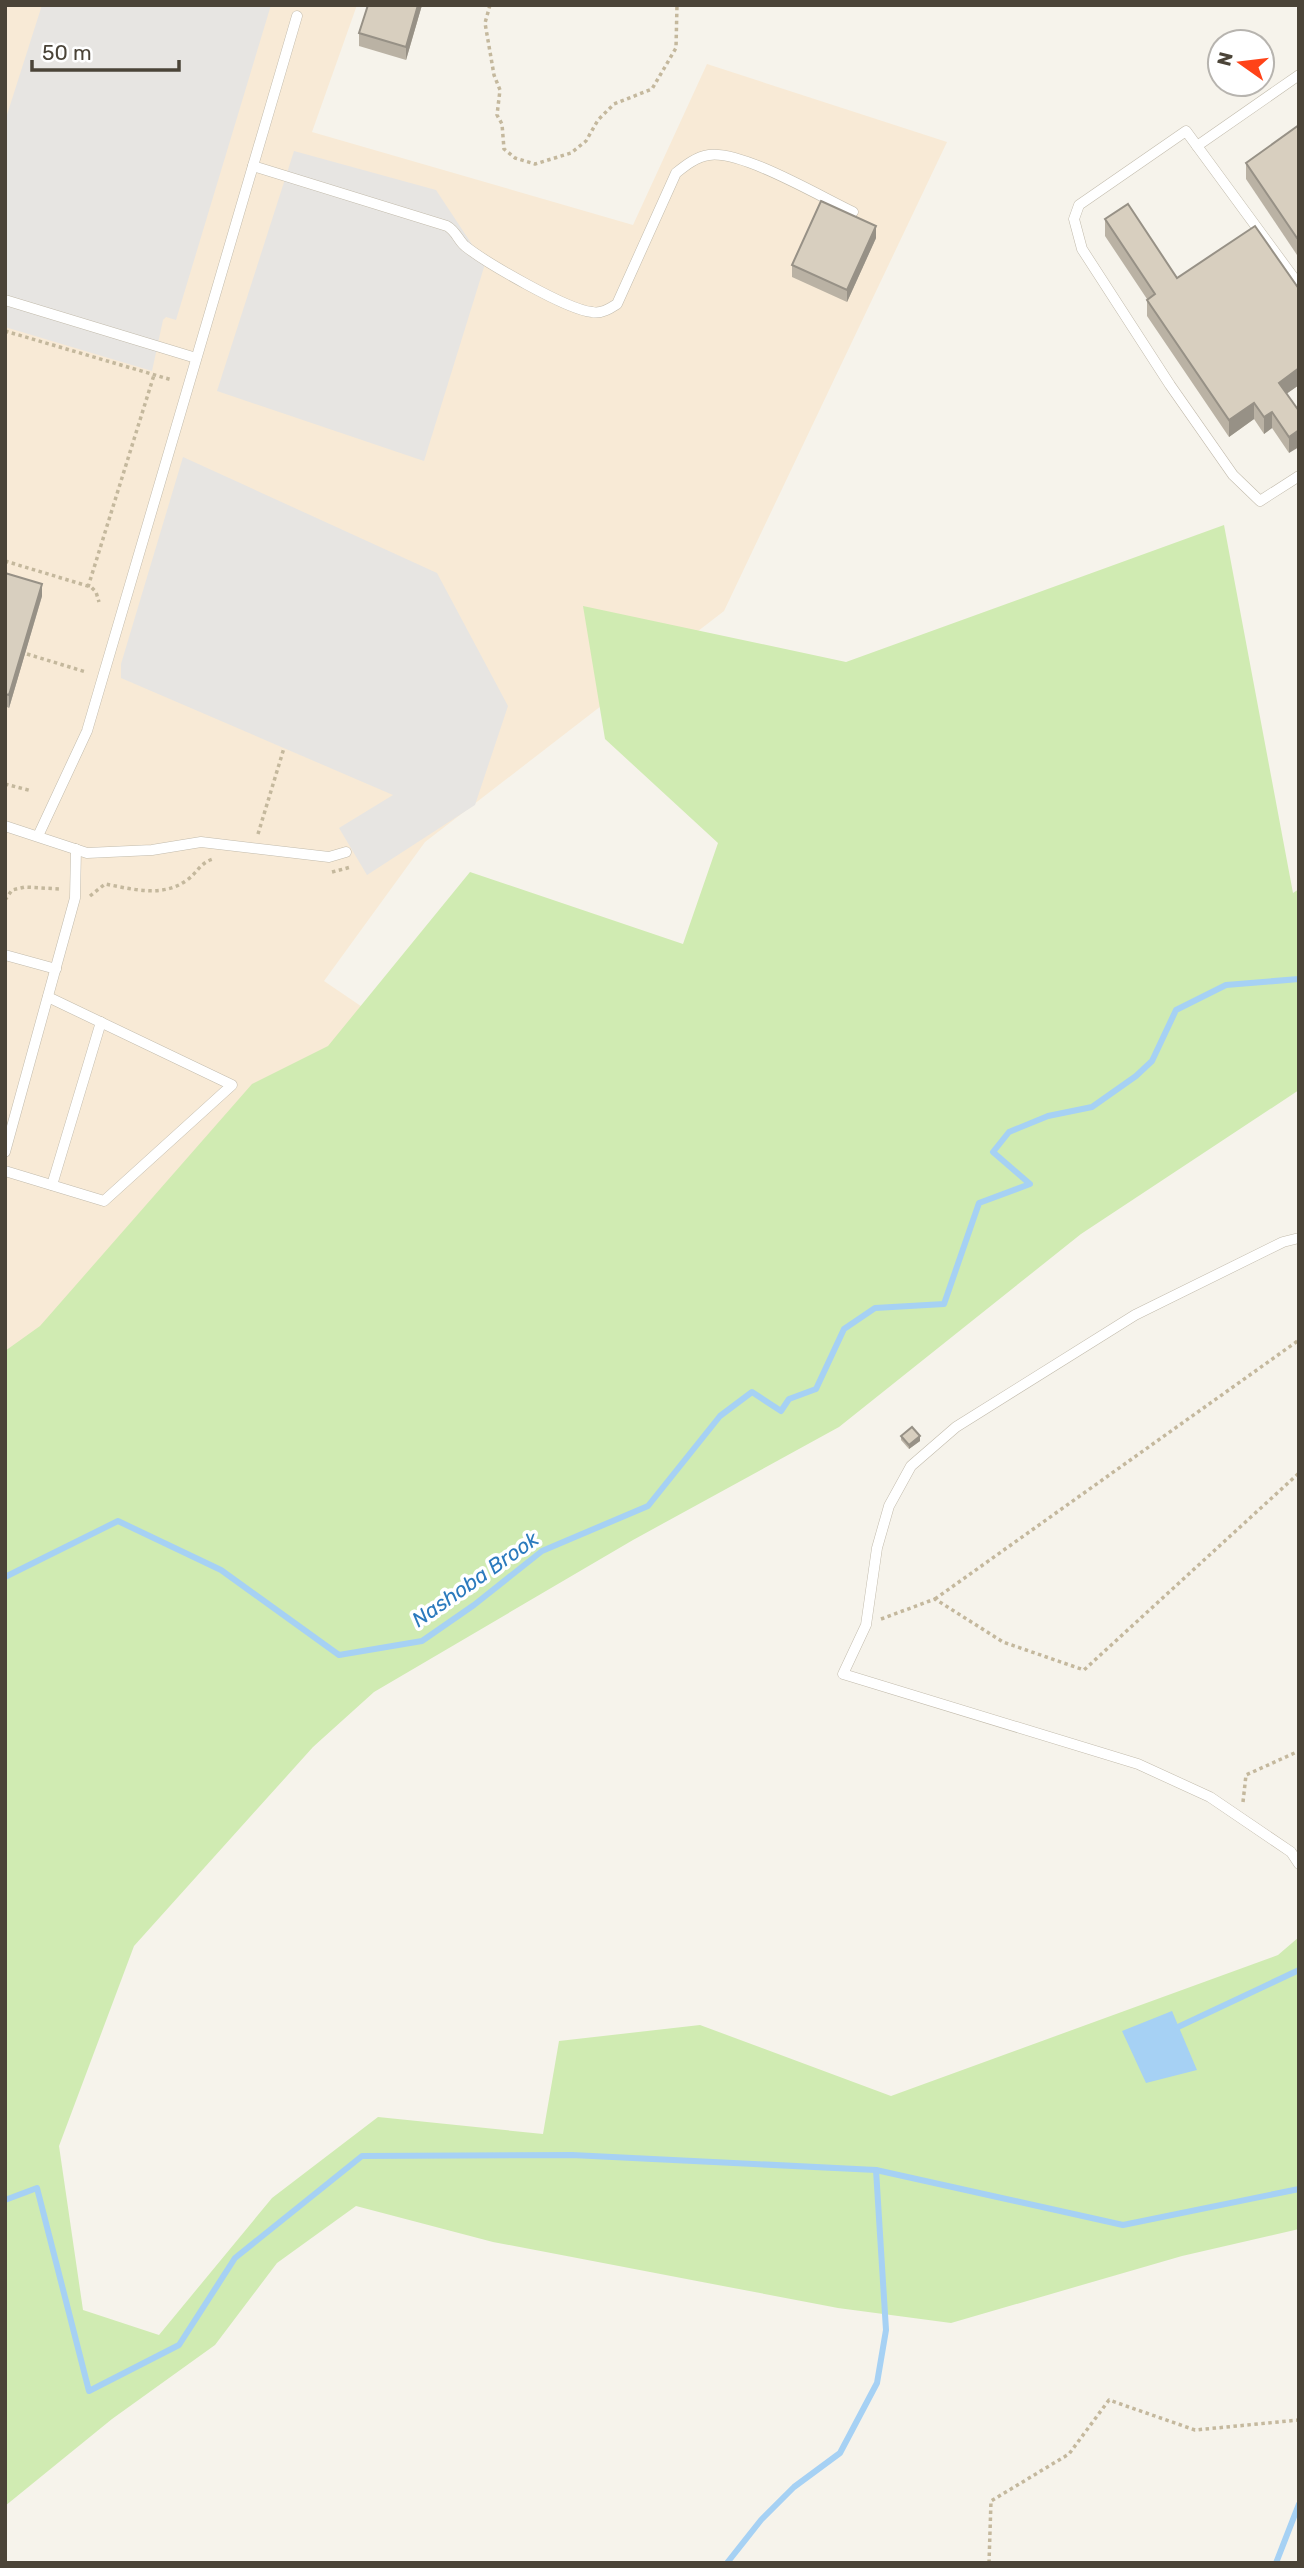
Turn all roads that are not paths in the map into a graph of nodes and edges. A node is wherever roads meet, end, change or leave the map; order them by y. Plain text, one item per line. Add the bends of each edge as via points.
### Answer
1 (297, 16) dead end
2 (1299, 75) edge
3 (1197, 146) junction
4 (253, 166) junction
5 (853, 212) edge
6 (1299, 285) edge
7 (5, 300) edge
8 (196, 358) junction
9 (1299, 476) edge
10 (5, 826) edge
11 (38, 836) junction
12 (76, 849) junction
13 (346, 852) dead end
14 (5, 955) edge
15 (56, 970) junction
16 (48, 997) junction
17 (102, 1022) junction
18 (5, 1108) edge
19 (17, 1111) junction
20 (5, 1152) edge
21 (5, 1171) edge
22 (52, 1185) junction
23 (1299, 1238) edge
24 (1299, 1864) edge

1 - 4 lane
2 - 3 lane
3 - 6 lane
3 - 9 lane via 1186,131 1079,205 1074,219 1083,250 1233,475 1260,500
4 - 5 lane via 447,226 488,261 593,313 617,304 677,173 708,155 741,159
4 - 8 lane
7 - 8 lane
8 - 11 lane via 87,731
10 - 11 lane
11 - 12 lane
12 - 13 lane via 87,853 152,850 201,842 329,857
12 - 15 lane via 75,898
14 - 15 lane
15 - 16 lane
16 - 17 lane
16 - 19 lane
17 - 22 lane
17 - 22 lane via 232,1085 104,1201
18 - 19 lane
19 - 20 lane
21 - 22 lane
23 - 24 lane via 1135,1315 956,1427 911,1466 889,1506 877,1548 866,1625 844,1674 1138,1764 1210,1797 1291,1852

